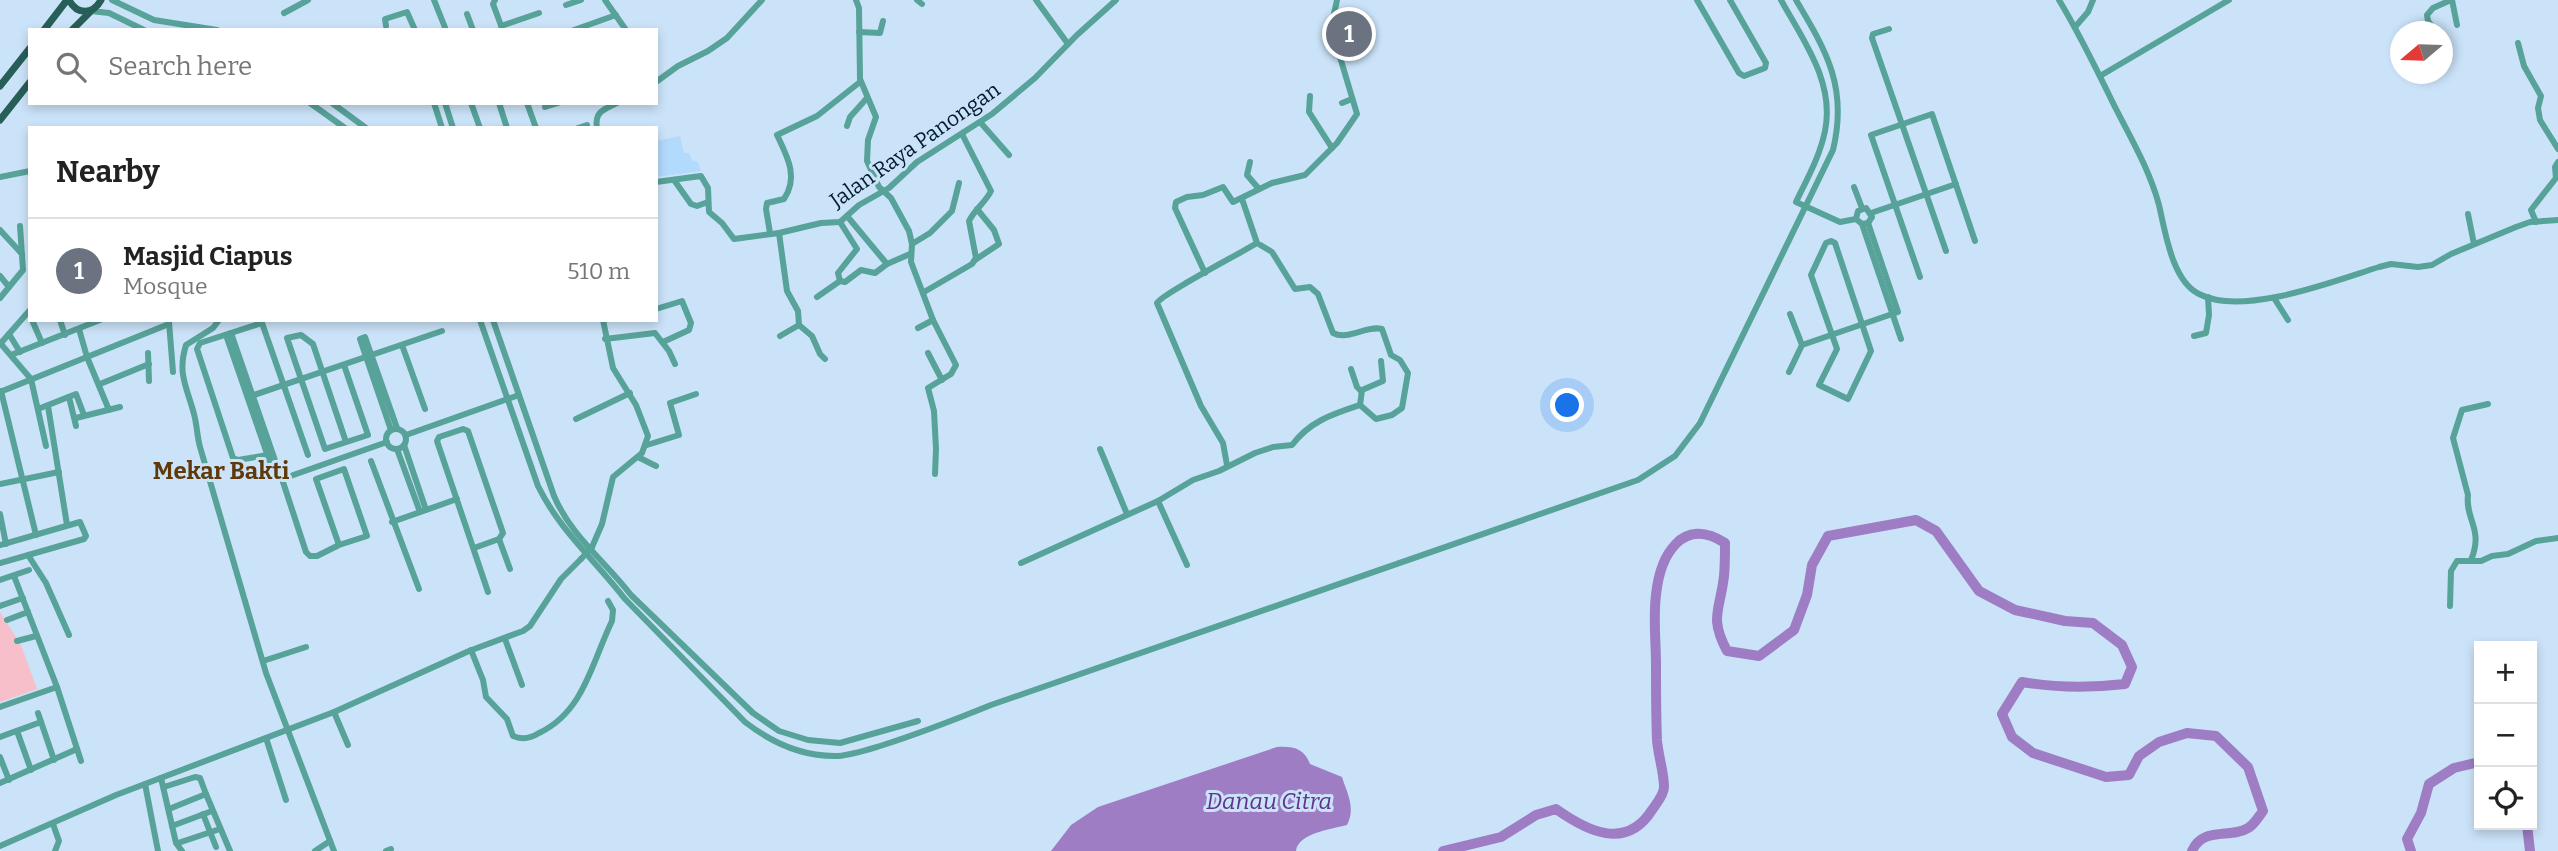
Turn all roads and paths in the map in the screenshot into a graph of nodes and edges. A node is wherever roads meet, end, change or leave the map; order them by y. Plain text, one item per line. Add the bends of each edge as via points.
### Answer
1 (68, 0) edge
2 (102, 0) edge
3 (112, 0) edge
4 (289, 0) edge
5 (308, 0) edge
6 (434, 0) edge
7 (495, 0) edge
8 (581, 0) edge
9 (605, 0) edge
10 (762, 0) edge
11 (1036, 0) edge
12 (1116, 0) edge
13 (1337, 0) edge
14 (1697, 0) edge
15 (1730, 0) edge
16 (1781, 0) edge
17 (1796, 0) edge
18 (2059, 0) edge
19 (2093, 0) edge
20 (2229, 0) edge
21 (2451, 0) edge
22 (859, 1) edge
23 (566, 5) dead end
24 (293, 8) junction
25 (91, 11) junction
26 (284, 13) dead end
27 (539, 13) dead end
28 (467, 14) dead end
29 (616, 15) junction
30 (883, 21) dead end
31 (2428, 21) edge
32 (2457, 25) dead end
33 (386, 26) dead end
34 (2075, 27) junction
35 (46, 28) edge
36 (74, 28) edge
37 (141, 28) edge
38 (204, 28) edge
39 (414, 28) edge
40 (445, 28) edge
41 (472, 28) edge
42 (502, 28) edge
43 (580, 28) edge
44 (625, 28) edge
45 (1889, 29) dead end
46 (859, 32) junction
47 (2518, 43) dead end
48 (1068, 44) junction
49 (28, 51) edge
50 (2100, 76) junction
51 (658, 81) edge
52 (860, 82) junction
53 (28, 85) edge
54 (0, 86) edge
55 (1310, 96) dead end
56 (867, 98) junction
57 (1352, 99) junction
58 (1342, 103) dead end
59 (313, 105) edge
60 (335, 105) edge
61 (435, 105) edge
62 (446, 105) edge
63 (472, 105) edge
64 (500, 105) edge
65 (528, 105) edge
66 (550, 105) edge
67 (614, 105) edge
68 (545, 107) dead end
69 (0, 120) edge
70 (980, 122) junction
71 (1902, 124) junction
72 (587, 125) dead end
73 (342, 126) edge
74 (363, 126) edge
75 (441, 126) edge
76 (452, 126) edge
77 (479, 126) edge
78 (506, 126) edge
79 (535, 126) edge
80 (584, 126) edge
81 (597, 126) edge
82 (848, 126) dead end
83 (962, 134) junction
84 (1332, 148) junction
85 (2558, 149) edge
86 (1009, 155) dead end
87 (1250, 162) dead end
88 (2558, 162) edge
89 (28, 171) edge
90 (0, 177) edge
91 (674, 180) junction
92 (658, 182) edge
93 (959, 183) dead end
94 (1956, 184) junction
95 (1854, 187) dead end
96 (1259, 189) junction
97 (882, 190) junction
98 (1926, 195) junction
99 (1242, 200) junction
100 (708, 202) junction
101 (1895, 205) junction
102 (1806, 207) junction
103 (1862, 208) junction
104 (977, 209) junction
105 (1871, 213) junction
106 (2468, 214) dead end
107 (847, 216) junction
108 (2558, 220) edge
109 (840, 222) junction
110 (1862, 222) junction
111 (2536, 222) junction
112 (20, 226) dead end
113 (0, 230) edge
114 (770, 233) junction
115 (779, 233) junction
116 (1975, 241) dead end
117 (1257, 243) junction
118 (912, 244) junction
119 (2474, 244) junction
120 (1946, 251) dead end
121 (22, 254) junction
122 (910, 254) junction
123 (975, 260) junction
124 (887, 264) junction
125 (1205, 273) junction
126 (0, 276) edge
127 (1920, 277) dead end
128 (839, 281) junction
129 (9, 287) junction
130 (924, 292) junction
131 (817, 297) dead end
132 (0, 298) edge
133 (2207, 298) junction
134 (2274, 298) junction
135 (658, 308) edge
136 (28, 313) edge
137 (1790, 314) dead end
138 (1892, 314) junction
139 (933, 320) junction
140 (2288, 320) dead end
141 (33, 322) edge
142 (61, 322) edge
143 (169, 322) edge
144 (218, 322) edge
145 (481, 322) edge
146 (494, 322) edge
147 (603, 322) edge
148 (88, 323) edge
149 (1862, 324) junction
150 (799, 325) junction
151 (918, 328) dead end
152 (79, 329) junction
153 (442, 331) dead end
154 (9, 334) junction
155 (229, 334) junction
156 (65, 335) junction
157 (1832, 335) junction
158 (780, 336) dead end
159 (2194, 336) dead end
160 (605, 339) junction
161 (1901, 339) dead end
162 (663, 342) junction
163 (0, 343) edge
164 (42, 343) junction
165 (402, 345) junction
166 (1802, 345) junction
167 (20, 352) junction
168 (148, 353) dead end
169 (928, 353) dead end
170 (11, 355) junction
171 (369, 356) junction
172 (87, 357) junction
173 (825, 359) dead end
174 (1381, 361) dead end
175 (149, 364) junction
176 (675, 364) dead end
177 (344, 365) junction
178 (1351, 369) dead end
179 (173, 372) dead end
180 (323, 372) junction
181 (1789, 372) dead end
182 (31, 379) junction
183 (301, 379) junction
184 (942, 380) junction
185 (149, 381) dead end
186 (100, 384) junction
187 (284, 385) junction
188 (1, 391) edge
189 (1361, 391) junction
190 (630, 393) junction
191 (696, 394) dead end
192 (519, 395) junction
193 (250, 396) junction
194 (69, 397) junction
195 (507, 399) junction
196 (2488, 404) dead end
197 (1360, 405) junction
198 (48, 406) junction
199 (120, 407) dead end
200 (425, 409) dead end
201 (38, 410) junction
202 (109, 410) junction
203 (84, 415) junction
204 (76, 418) junction
205 (576, 419) dead end
206 (76, 426) dead end
207 (394, 429) junction
208 (406, 435) junction
209 (346, 442) junction
210 (387, 442) junction
211 (647, 444) junction
212 (50, 445) junction
213 (404, 445) junction
214 (36, 449) dead end
215 (397, 449) junction
216 (1100, 449) dead end
217 (268, 455) junction
218 (308, 455) dead end
219 (638, 457) junction
220 (371, 461) dead end
221 (656, 466) dead end
222 (1227, 466) junction
223 (59, 472) junction
224 (935, 474) dead end
225 (280, 476) junction
226 (22, 479) junction
227 (0, 484) edge
228 (457, 499) junction
229 (1158, 501) junction
230 (423, 511) junction
231 (0, 514) edge
232 (1127, 514) junction
233 (392, 522) junction
234 (67, 525) junction
235 (36, 535) junction
236 (2558, 538) edge
237 (499, 539) junction
238 (3, 544) edge
239 (339, 545) junction
240 (474, 548) junction
241 (28, 555) junction
242 (2471, 559) junction
243 (0, 563) edge
244 (1021, 563) dead end
245 (1187, 565) dead end
246 (510, 569) dead end
247 (29, 570) dead end
248 (14, 576) junction
249 (0, 580) edge
250 (419, 589) dead end
251 (488, 592) dead end
252 (23, 598) junction
253 (608, 601) dead end
254 (0, 606) edge
255 (2450, 606) dead end
256 (28, 612) junction
257 (7, 620) dead end
258 (69, 635) dead end
259 (36, 636) junction
260 (505, 639) junction
261 (17, 641) dead end
262 (306, 647) dead end
263 (471, 650) junction
264 (263, 661) junction
265 (522, 685) dead end
266 (57, 687) junction
267 (0, 707) edge
268 (334, 712) junction
269 (38, 713) dead end
270 (918, 721) dead end
271 (41, 723) junction
272 (287, 730) junction
273 (18, 731) junction
274 (0, 737) edge
275 (266, 738) junction
276 (856, 740) junction
277 (348, 745) dead end
278 (77, 749) junction
279 (860, 752) junction
280 (0, 757) edge
281 (54, 760) junction
282 (81, 761) dead end
283 (31, 770) junction
284 (161, 778) junction
285 (9, 779) junction
286 (0, 783) edge
287 (149, 783) junction
288 (164, 789) junction
289 (206, 794) junction
290 (286, 800) dead end
291 (169, 809) junction
292 (212, 811) junction
293 (203, 814) junction
294 (53, 824) junction
295 (172, 826) junction
296 (220, 829) junction
297 (210, 831) junction
298 (330, 841) junction
299 (226, 844) junction
300 (0, 846) edge
301 (176, 846) edge
302 (216, 847) junction
303 (55, 851) edge
304 (158, 851) edge
305 (182, 851) edge
306 (206, 851) edge
307 (230, 851) edge
308 (315, 851) edge
309 (334, 851) edge

1 - 25 main road via 79,11
1 - 35 main road
2 - 25 main road
3 - 38 street via 154,20
4 - 24 street
5 - 24 street
6 - 40 street
7 - 42 street
8 - 23 street
9 - 29 street
10 - 51 street via 727,38
11 - 48 street
12 - 48 street, Jalan Raya Panongan
13 - 57 street via 1332,41
14 - 15 street via 1744,76 1766,66
16 - 102 street via 1815,61 1826,95 1825,131 1796,202
17 - 102 street via 1827,54 1839,113 1833,150
18 - 34 street
19 - 34 street
20 - 50 street
21 - 31 street via 2433,8
21 - 32 street
22 - 46 street
24 - 26 street
25 - 36 main road
25 - 37 street via 109,13
27 - 42 street
28 - 41 street
29 - 43 street
29 - 44 street
30 - 46 street via 880,33
33 - 39 street via 385,19 407,12
34 - 50 street
45 - 71 street via 1872,38
46 - 52 street
47 - 85 street via 2540,96 2540,120
48 - 70 street, Jalan Raya Panongan via 1035,78
49 - 54 main road
50 - 133 street via 2143,159 2179,272 2195,293
52 - 56 street
52 - 114 street via 817,116 777,135 792,171 784,199 767,203
53 - 69 main road
55 - 84 street via 1309,112
56 - 82 street
56 - 97 street via 876,120 867,158
57 - 58 street
57 - 84 street via 1357,114
59 - 73 street
60 - 74 street
61 - 75 street
62 - 76 street
63 - 77 street
64 - 78 street
65 - 79 street
66 - 68 street
67 - 81 street via 597,115
70 - 83 street, Jalan Raya Panongan
70 - 86 street
71 - 94 street via 1932,114
71 - 98 street
71 - 101 street via 1871,135
72 - 80 street
83 - 97 street, Jalan Raya Panongan
83 - 104 street via 991,191
84 - 96 street via 1305,175
87 - 96 street via 1247,175
88 - 111 street via 2556,178 2531,210
89 - 90 street
91 - 92 street, Jalan Raya Panongan
91 - 100 street via 691,204
91 - 100 street, Jalan Raya Panongan via 701,176 708,188
93 - 118 street via 951,211
94 - 98 street
94 - 116 street
95 - 103 street
96 - 99 street
97 - 107 street, Jalan Raya Panongan
97 - 118 street via 894,203
98 - 101 street
98 - 120 street
99 - 117 street
99 - 125 street via 1231,202 1223,187 1175,203
100 - 114 street, Jalan Raya Panongan via 709,212 732,238
101 - 105 street
101 - 127 street
102 - 110 street via 1840,222
102 - 279 street via 1700,423 1687,444 1647,476
103 - 105 street
103 - 110 street via 1858,211
104 - 123 street via 968,223
104 - 123 street via 999,244
105 - 110 street
106 - 119 street
107 - 109 street, Jalan Raya Panongan
107 - 124 street
108 - 111 street
109 - 115 street, Jalan Raya Panongan
109 - 128 street via 858,249 838,273
110 - 138 street
111 - 119 street
112 - 121 street
113 - 121 street
114 - 115 street, Jalan Raya Panongan
115 - 150 street via 788,291
117 - 125 street
117 - 197 street via 1272,252 1295,289 1310,287 1318,294 1336,335 1377,327 1384,331 1391,355 1408,373 1404,403 1398,412 1376,419
118 - 122 street
119 - 134 street via 2432,265 2391,264
121 - 129 street via 23,271
122 - 124 street
122 - 130 street
123 - 130 street
124 - 128 street via 875,273 861,271
125 - 222 street via 1164,295 1157,305 1201,406 1223,443
126 - 129 street
128 - 131 street
129 - 132 street
130 - 139 street
133 - 134 street
133 - 159 street via 2206,333
134 - 140 street
135 - 162 street via 682,301 691,323 689,330
136 - 154 street
137 - 166 street
138 - 149 street
138 - 161 street
139 - 151 street
139 - 184 street via 956,365
141 - 164 street
142 - 156 street
143 - 172 street
143 - 179 street
144 - 264 street via 187,345 181,367 183,382
145 - 195 street
146 - 192 street
147 - 160 street
148 - 152 street
149 - 157 street
149 - 157 street via 1871,351 1848,399 1819,385 1837,349
149 - 157 street via 1835,243 1826,243 1811,275
150 - 158 street
150 - 173 street via 812,336
152 - 156 street
152 - 172 street
153 - 165 street
154 - 163 street
154 - 167 street
155 - 187 street via 262,323
155 - 193 street
155 - 217 street via 197,349 233,458
156 - 164 street
157 - 166 street
160 - 162 street via 655,333
160 - 190 street via 613,368
162 - 176 street
163 - 170 street
164 - 167 street
165 - 171 street
165 - 200 street
166 - 181 street
167 - 170 street
168 - 175 street
169 - 184 street
170 - 182 street
171 - 177 street
171 - 207 street
172 - 182 street
172 - 186 street
174 - 189 street via 1383,381
175 - 185 street
175 - 186 street
177 - 180 street
177 - 209 street via 368,435
178 - 189 street
180 - 183 street
180 - 183 street via 313,344 297,334 287,338
180 - 209 street
182 - 188 street
182 - 201 street
183 - 187 street
183 - 209 street via 325,450
184 - 224 street via 928,388 934,411
186 - 202 street
187 - 193 street
187 - 218 street
188 - 226 street
189 - 197 street
190 - 205 street
190 - 211 street
191 - 211 street via 670,403 679,435
192 - 195 street
192 - 276 street via 562,514 631,594 765,722 808,740
193 - 217 street
193 - 225 street
194 - 198 street
194 - 203 street via 78,395
194 - 204 street
195 - 208 street
195 - 279 street via 538,486 561,525 744,722 788,748 840,756
196 - 242 street via 2462,410 2453,438 2474,527
197 - 222 street via 1321,418 1292,445 1267,448
198 - 201 street
198 - 212 street
199 - 202 street
201 - 212 street
202 - 203 street
203 - 204 street
204 - 206 street
207 - 208 street
207 - 210 street via 387,434
208 - 213 street
210 - 215 street
210 - 225 street
211 - 219 street
212 - 214 street
212 - 223 street
213 - 215 street
213 - 230 street
215 - 230 street
216 - 232 street
217 - 225 street via 273,471
219 - 221 street
219 - 260 street, bridge via 613,477 592,547 561,579 530,626
220 - 233 street
222 - 229 street
223 - 226 street
223 - 234 street
225 - 239 street via 306,552 317,556
226 - 227 street
226 - 235 street
228 - 230 street
228 - 237 street via 437,439 466,429 503,533
228 - 240 street
229 - 232 street
229 - 245 street
230 - 233 street
231 - 238 street
232 - 244 street
233 - 250 street
234 - 235 street
234 - 241 street via 81,522 86,538
235 - 238 street
236 - 242 street via 2481,561
237 - 240 street
237 - 246 street
239 - 239 street via 367,536 344,469 316,479
240 - 251 street
241 - 243 street
241 - 258 street via 47,583
242 - 255 street via 2453,566
247 - 248 street
248 - 249 street
248 - 252 street
252 - 254 street
252 - 256 street
253 - 263 street via 612,621 583,691 565,716 534,736 513,736 507,719 486,697
256 - 257 street
256 - 259 street
259 - 261 street
259 - 266 street
260 - 263 street
260 - 265 street
262 - 264 street
263 - 268 street
264 - 272 street
266 - 267 street
266 - 278 street
268 - 272 street
268 - 277 street
269 - 271 street
270 - 276 street
271 - 273 street
271 - 281 street
272 - 275 street
272 - 298 street
273 - 274 street
273 - 283 street
275 - 284 street
275 - 290 street
276 - 279 street
278 - 281 street
278 - 282 street
280 - 285 street
281 - 283 street
283 - 285 street
284 - 287 street
284 - 288 street
285 - 286 street
287 - 288 street
287 - 294 street
287 - 304 street
288 - 289 street via 195,777 200,778
288 - 291 street
289 - 291 street
289 - 292 street
291 - 295 street
292 - 293 street
292 - 296 street
293 - 295 street
293 - 297 street
294 - 300 street
294 - 303 street via 59,841
295 - 301 street
296 - 297 street
296 - 299 street
297 - 301 street
297 - 302 street
298 - 308 street
298 - 309 street
299 - 302 street
299 - 307 street
301 - 305 street
302 - 306 street

